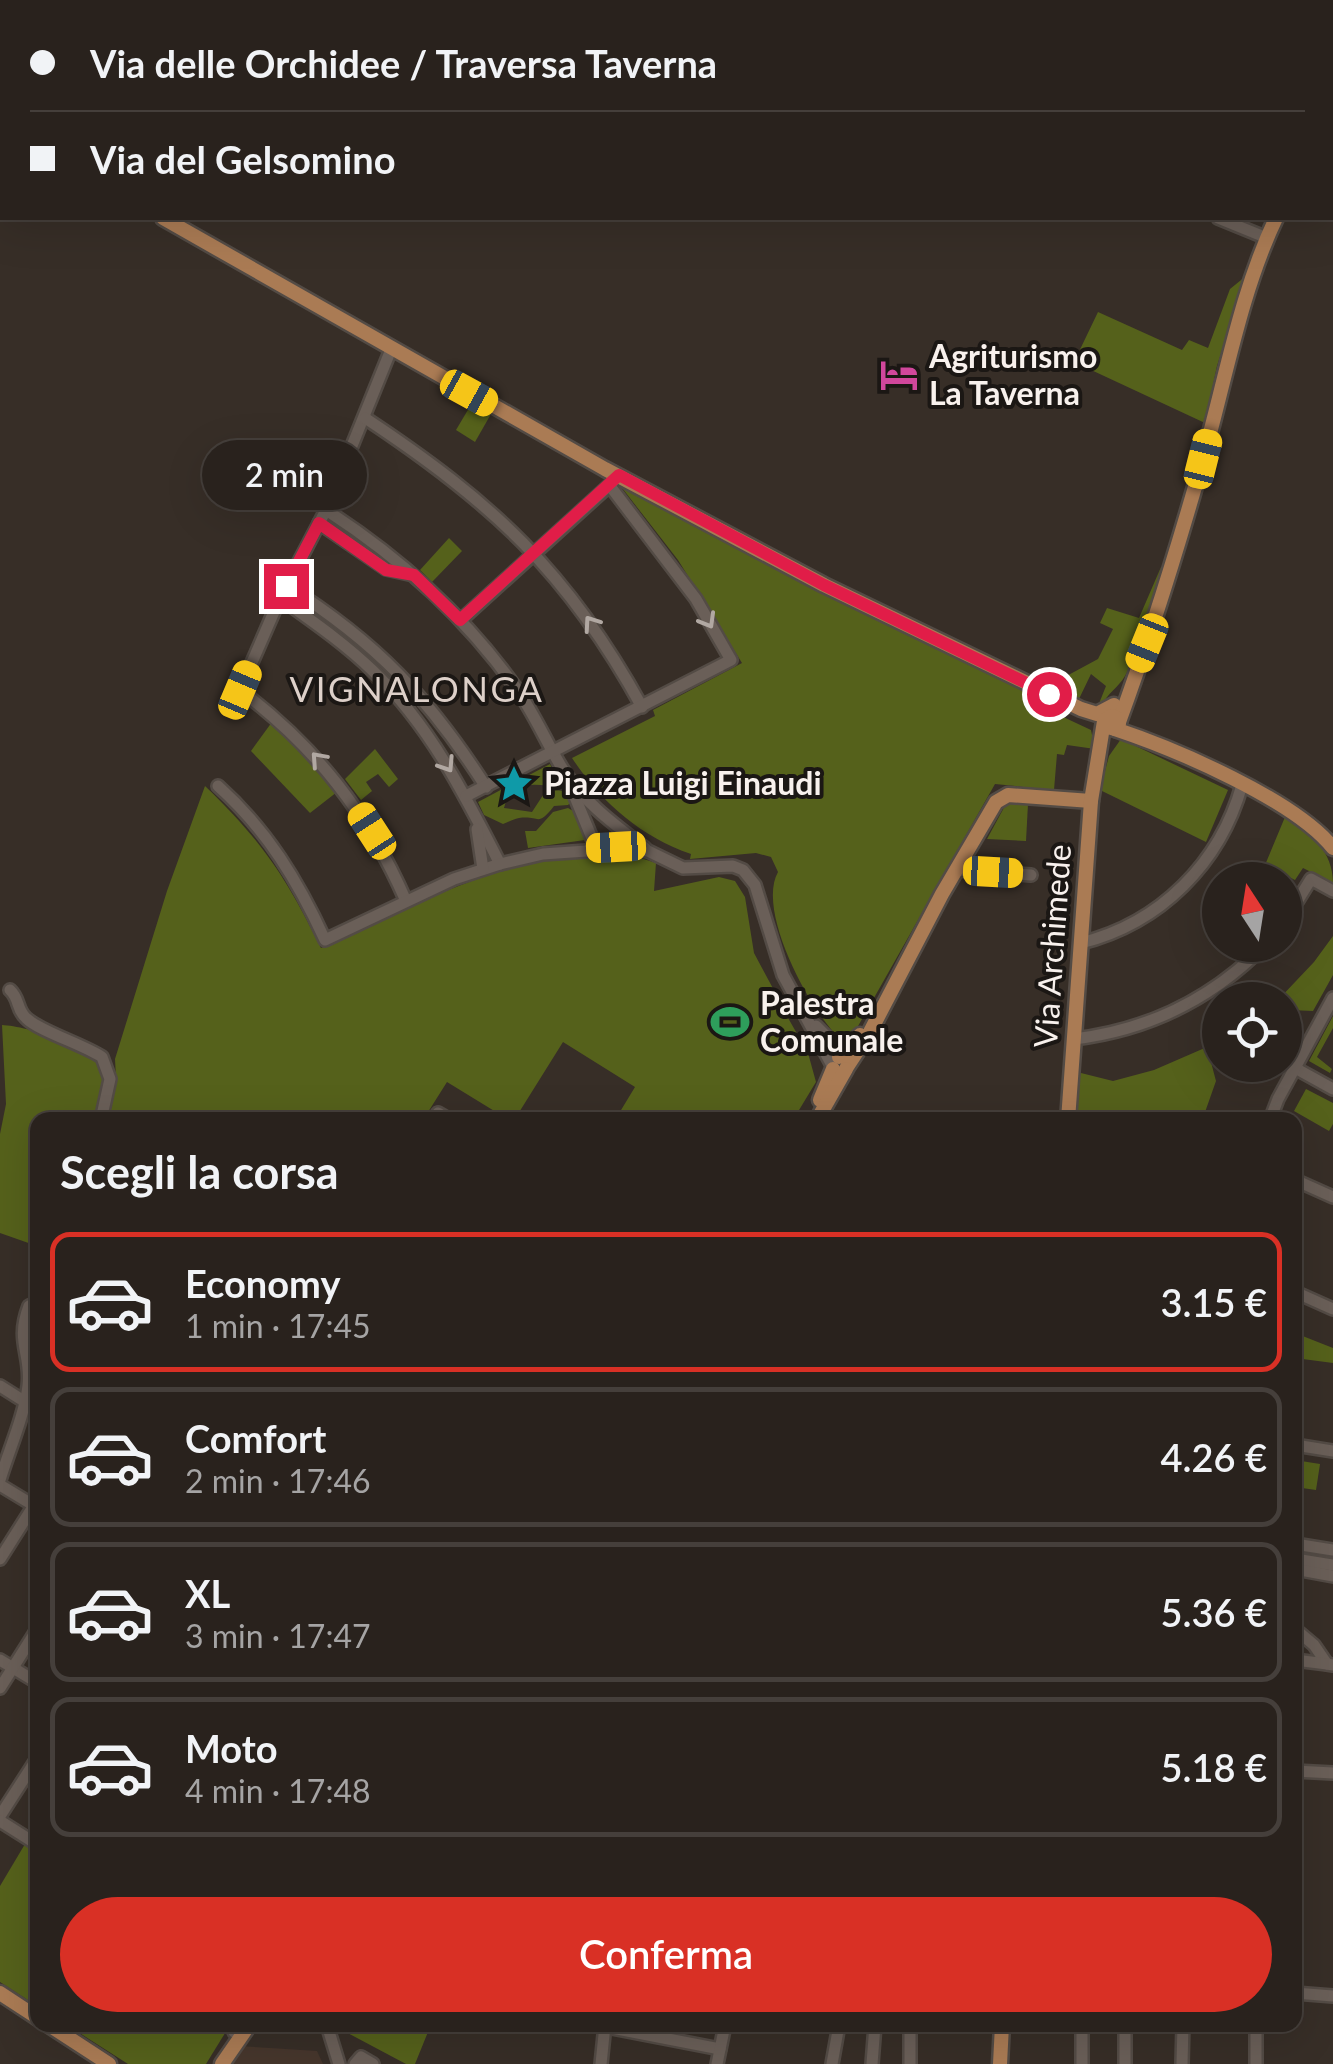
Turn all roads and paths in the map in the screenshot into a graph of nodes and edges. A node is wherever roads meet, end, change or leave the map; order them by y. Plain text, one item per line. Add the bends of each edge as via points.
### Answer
1 (168, 220) edge
2 (1223, 220) edge
3 (1275, 220) edge
4 (1266, 238) junction
5 (392, 347) junction
6 (365, 418) junction
7 (614, 480) junction
8 (326, 510) junction
9 (319, 523) junction
10 (535, 552) junction
11 (414, 575) junction
12 (286, 586) junction
13 (280, 598) junction
14 (460, 620) junction
15 (358, 635) junction
16 (346, 648) junction
17 (425, 702) junction
18 (642, 706) junction
19 (410, 713) junction
20 (1109, 723) junction
21 (554, 753) junction
22 (564, 772) junction
23 (1242, 785) junction
24 (218, 786) dead end
25 (486, 787) junction
26 (466, 796) junction
27 (1091, 802) junction
28 (475, 815) junction
29 (596, 848) junction
30 (1333, 848) edge
31 (648, 851) junction
32 (500, 864) junction
33 (483, 869) junction
34 (956, 870) junction
35 (1030, 874) dead end
36 (1333, 891) edge
37 (1302, 894) edge
38 (406, 901) junction
39 (1081, 943) junction
40 (1246, 962) edge
41 (10, 990) dead end
42 (886, 997) junction
43 (1333, 998) edge
44 (804, 1010) junction
45 (1074, 1039) junction
46 (1302, 1054) edge
47 (839, 1061) junction
48 (1302, 1072) edge
49 (1287, 1082) edge
50 (1333, 1089) edge
51 (103, 1112) edge
52 (812, 1112) edge
53 (820, 1112) edge
54 (1069, 1112) edge
55 (1273, 1112) edge
56 (1302, 1183) edge
57 (1333, 1195) edge
58 (1302, 1295) edge
59 (30, 1306) edge
60 (1333, 1308) edge
61 (0, 1386) edge
62 (24, 1402) junction
63 (30, 1405) edge
64 (1302, 1446) edge
65 (1333, 1451) edge
66 (0, 1482) edge
67 (30, 1500) edge
68 (30, 1513) edge
69 (1302, 1545) edge
70 (1333, 1550) edge
71 (0, 1559) edge
72 (1302, 1559) edge
73 (1333, 1564) edge
74 (1302, 1570) edge
75 (1333, 1576) edge
76 (1302, 1635) edge
77 (30, 1641) edge
78 (1302, 1642) edge
79 (1314, 1644) junction
80 (0, 1660) edge
81 (1302, 1661) edge
82 (1330, 1665) edge
83 (13, 1668) junction
84 (30, 1678) edge
85 (0, 1688) edge
86 (30, 1770) edge
87 (1302, 1772) edge
88 (1333, 1774) edge
89 (0, 1819) edge
90 (30, 1840) edge
91 (0, 1993) edge
92 (1302, 1993) edge
93 (1333, 1996) edge
94 (30, 2013) edge
95 (60, 2032) edge
96 (235, 2032) edge
97 (244, 2032) edge
98 (329, 2032) edge
99 (602, 2032) edge
100 (633, 2032) edge
101 (724, 2032) edge
102 (838, 2032) edge
103 (874, 2032) edge
104 (910, 2032) edge
105 (1002, 2032) edge
106 (1082, 2032) edge
107 (1125, 2032) edge
108 (1183, 2032) edge
109 (1256, 2032) edge
110 (720, 2049) junction
111 (109, 2064) edge
112 (214, 2064) edge
113 (222, 2064) edge
114 (339, 2064) edge
115 (355, 2064) edge
116 (373, 2064) edge
117 (600, 2064) edge
118 (717, 2064) edge
119 (832, 2064) edge
120 (872, 2064) edge
121 (910, 2064) edge
122 (1000, 2064) edge
123 (1082, 2064) edge
124 (1125, 2064) edge
125 (1182, 2064) edge
126 (1256, 2064) edge

1 - 5 main road
2 - 4 street
3 - 4 main road, Via Archimede
4 - 20 main road, Via Archimede via 1136,672
5 - 6 street
5 - 7 main road
6 - 8 street
6 - 10 street via 455,480
7 - 10 street
7 -> 18 street via 731,660
7 - 20 main road
8 - 9 street
8 - 11 street
9 - 11 street via 386,570
9 - 12 street
10 - 14 street
18 -> 10 street via 594,626
11 - 14 street
12 - 13 street
12 - 15 street
13 - 16 street
38 -> 13 street via 372,831 327,768 240,690
14 - 21 street via 517,689
15 - 16 street
15 - 17 street
16 - 19 street
17 - 19 street
17 - 25 street
18 - 21 street
19 -> 26 street
20 - 23 main road
20 - 27 main road, Via Archimede
21 - 22 street
21 - 25 street
22 - 29 street
22 - 31 street
23 - 30 main road via 1294,810
23 - 39 street via 1215,848 1176,894 1126,927
24 - 38 street via 281,856 325,940
25 - 26 street
26 - 28 street
27 - 34 main road via 1003,796
27 - 39 main road, Via Archimede
28 - 32 street
28 - 33 street
29 - 31 street
29 - 32 street
31 - 44 street via 683,868 733,866 752,879 774,952
32 - 33 street
33 - 38 street
34 - 35 street
34 - 42 main road
36 - 37 street via 1311,880
39 - 45 main road, Via Archimede
40 - 45 street via 1188,1005 1133,1028
41 - 51 street via 30,1022 102,1057 110,1079
42 - 47 main road
42 - 47 main road via 864,1042
43 - 46 street
44 - 47 street
44 - 47 street
45 - 54 main road, Via Archimede
47 - 52 main road
47 - 53 main road
48 - 50 street
49 - 55 street
56 - 57 street
58 - 60 street
59 - 62 street via 22,1346
61 - 62 street
62 - 63 street
62 - 66 street
64 - 65 street
66 - 67 street
68 - 71 street
69 - 70 street
72 - 73 street
74 - 75 street
76 - 79 street
77 - 83 street
78 - 79 street
79 - 82 street
80 - 83 street
81 - 82 street
83 - 84 street
83 - 85 street
86 - 89 street
87 - 88 street
89 - 90 street
91 - 94 main road
92 - 93 street
95 - 111 main road
96 - 112 main road
97 - 113 main road
98 - 114 street
99 - 117 street
100 - 110 street
101 - 110 street
102 - 119 street
103 - 120 street
104 - 121 street
105 - 122 main road
106 - 123 street
107 - 124 street
108 - 125 street
109 - 126 street
110 - 118 street
115 - 116 street via 361,2057

